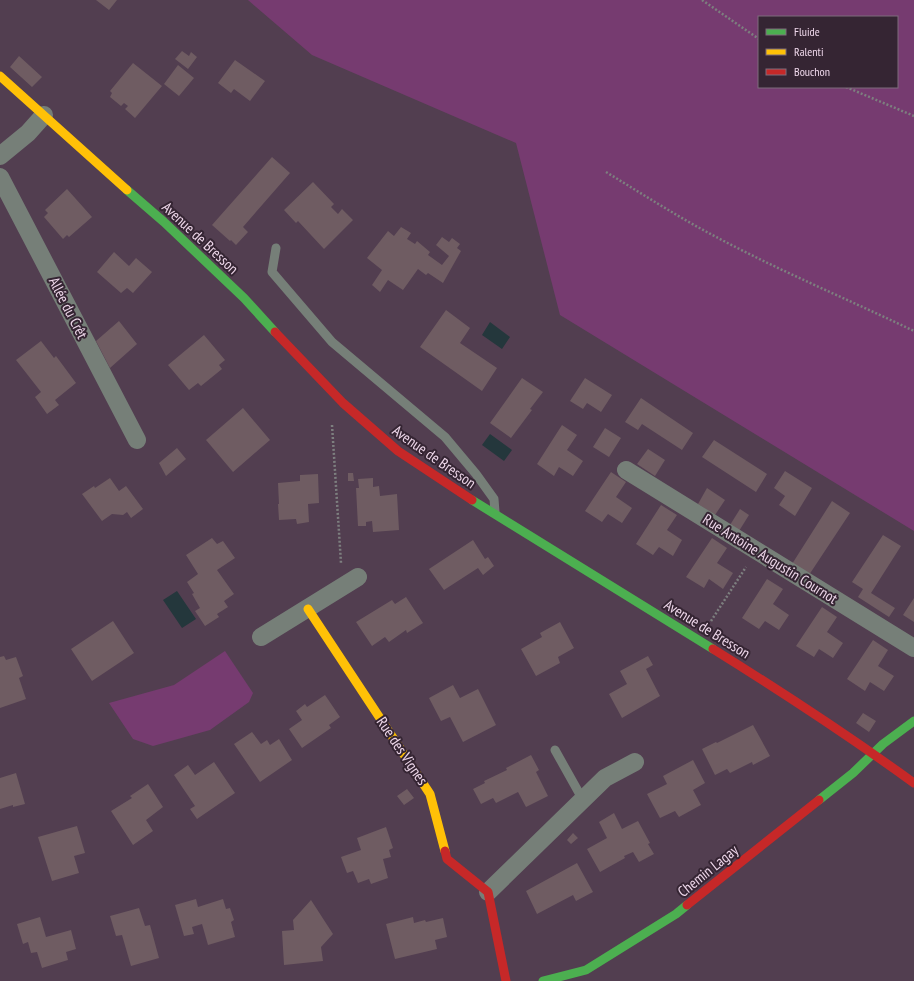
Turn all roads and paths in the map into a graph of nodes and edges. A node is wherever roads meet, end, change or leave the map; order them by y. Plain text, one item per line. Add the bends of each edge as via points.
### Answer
1 (702, 0) edge
2 (758, 38) edge
3 (0, 76) edge
4 (848, 88) edge
5 (44, 115) junction
6 (914, 116) edge
7 (0, 156) edge
8 (606, 172) dead end
9 (0, 177) edge
10 (276, 248) dead end
11 (914, 331) edge
12 (343, 403) junction
13 (137, 440) dead end
14 (626, 470) dead end
15 (495, 514) junction
16 (757, 551) junction
17 (358, 577) dead end
18 (342, 586) junction
19 (308, 609) junction
20 (261, 637) dead end
21 (699, 640) junction
22 (914, 648) edge
23 (914, 721) edge
24 (555, 750) dead end
25 (874, 754) junction
26 (635, 762) dead end
27 (914, 783) edge
28 (583, 800) junction
29 (488, 892) junction
30 (506, 981) edge
31 (544, 981) edge

1 - 2 path
3 - 5 street, Avenue de Bresson
4 - 6 path
5 - 7 street via 28,133
5 - 12 street, Avenue de Bresson via 164,222 244,298
8 - 11 path via 705,231 802,280
9 - 13 street, Allée du Crêt
10 - 15 lane via 272,272 332,342 445,437 494,499
12 - 15 street, Avenue de Bresson via 398,452
12 - 18 path via 332,421
14 - 16 street, Rue Antoine Augustin Cournot
15 - 21 street, Avenue de Bresson
16 - 21 path
16 - 22 street, Rue Antoine Augustin Cournot
17 - 18 street
18 - 19 street
19 - 20 street
19 - 29 street, Rue des Vignes via 430,794 447,859
21 - 25 street, Avenue de Bresson
23 - 25 street
24 - 28 lane
25 - 27 street, Avenue de Bresson
25 - 31 street, Chemin Lagay via 676,914 586,970
26 - 28 street via 605,778
28 - 29 street
29 - 30 street

